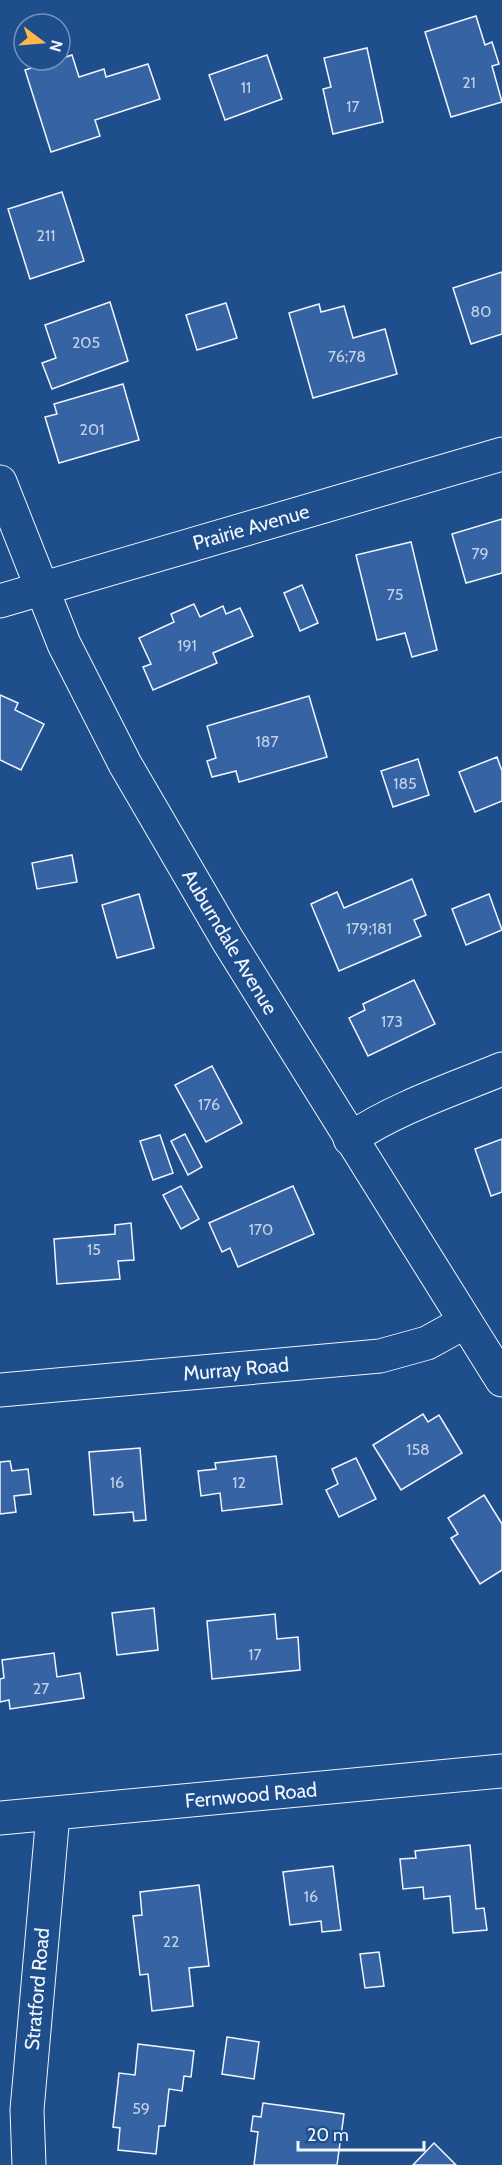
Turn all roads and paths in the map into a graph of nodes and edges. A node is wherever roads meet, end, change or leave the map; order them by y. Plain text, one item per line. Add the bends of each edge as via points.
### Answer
1 (502, 454) edge
2 (0, 482) edge
3 (40, 588) junction
4 (0, 601) edge
5 (502, 1070) edge
6 (350, 1139) junction
7 (465, 1322) junction
8 (502, 1380) edge
9 (0, 1390) edge
10 (502, 1771) edge
11 (53, 1814) junction
12 (0, 1818) edge
13 (29, 2165) edge

1 - 3 street, Prairie Avenue
2 - 3 street, Auburndale Avenue
3 - 4 street, Prairie Avenue
3 - 6 street, Auburndale Avenue via 120,756
5 - 6 street via 411,1106
6 - 7 street, Auburndale Avenue
7 - 8 street, Auburndale Avenue
7 - 9 street, Murray Road via 427,1343 380,1356
10 - 11 street, Fernwood Road
11 - 12 street, Fernwood Road
11 - 13 street, Stratford Road via 27,2110

